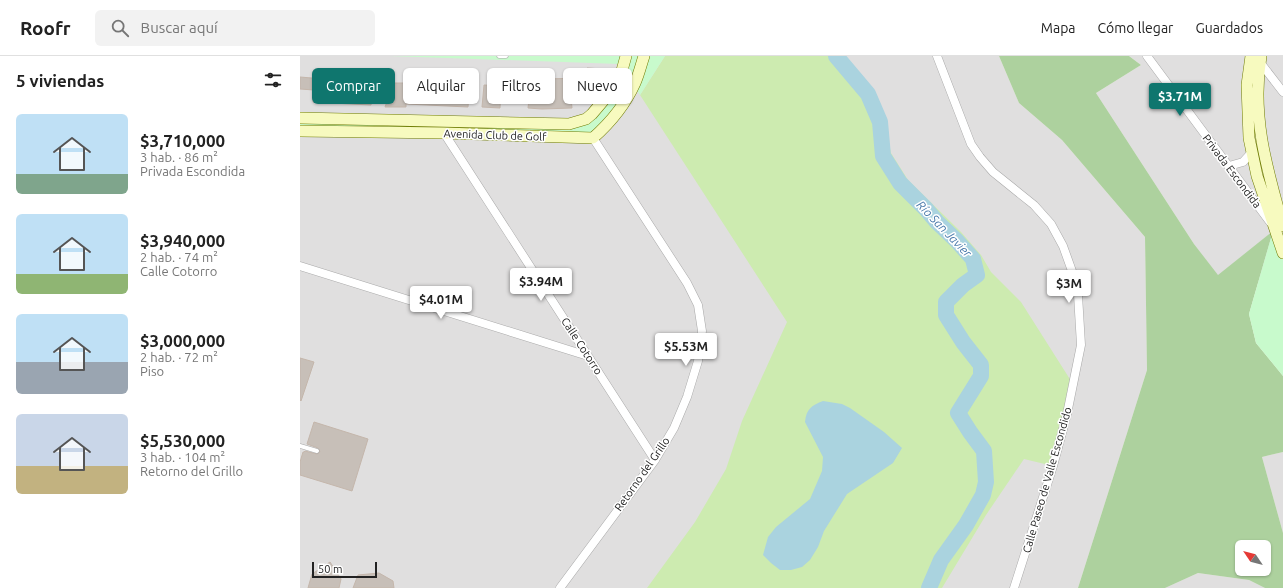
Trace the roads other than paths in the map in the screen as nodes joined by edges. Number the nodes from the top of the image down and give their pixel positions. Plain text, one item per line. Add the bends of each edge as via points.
1 (499, 56) edge
2 (506, 56) edge
3 (626, 56) edge
4 (644, 56) edge
5 (937, 56) edge
6 (1147, 56) edge
7 (1257, 58) edge
8 (1283, 92) edge
9 (592, 114) junction
10 (301, 118) edge
11 (578, 121) junction
12 (605, 126) junction
13 (301, 131) edge
14 (444, 133) junction
15 (588, 138) junction
16 (1252, 152) junction
17 (1229, 166) junction
18 (1279, 227) edge
19 (1283, 239) edge
20 (1283, 254) edge
21 (300, 266) edge
22 (588, 356) junction
23 (300, 446) edge
24 (317, 451) dead end
25 (655, 460) junction
26 (560, 588) edge
27 (1014, 588) edge

1 - 2 lane
3 - 9 street, Avenida Club de Golf via 614,88
4 - 12 street via 635,82 625,100
5 - 27 street, Calle Paseo de Valle Escondido via 971,144 993,172 1034,205 1051,224 1063,246 1078,295 1081,345 1067,414
6 - 17 street, Privada Escondida
7 - 8 street
7 - 16 street via 1248,85 1249,138
7 - 18 street via 1261,140
9 - 11 street, Avenida Club de Golf
9 - 12 street
10 - 11 street, Avenida Club de Golf via 568,124
10 - 13 street
11 - 15 street
12 - 15 street
13 - 14 street, Avenida Club de Golf
14 - 15 street, Avenida Club de Golf
14 - 22 street, Calle Cotorro
15 - 25 street, Retorno del Grillo via 687,283 698,305 702,331 698,361 674,428
16 - 17 street via 1243,162
16 - 18 street via 1257,176
17 - 18 street, Privada Escondida
18 - 19 street, Privada Escondida
18 - 20 street
21 - 22 street
22 - 25 street, Calle Cotorro
23 - 24 lane
25 - 26 street, Retorno del Grillo

